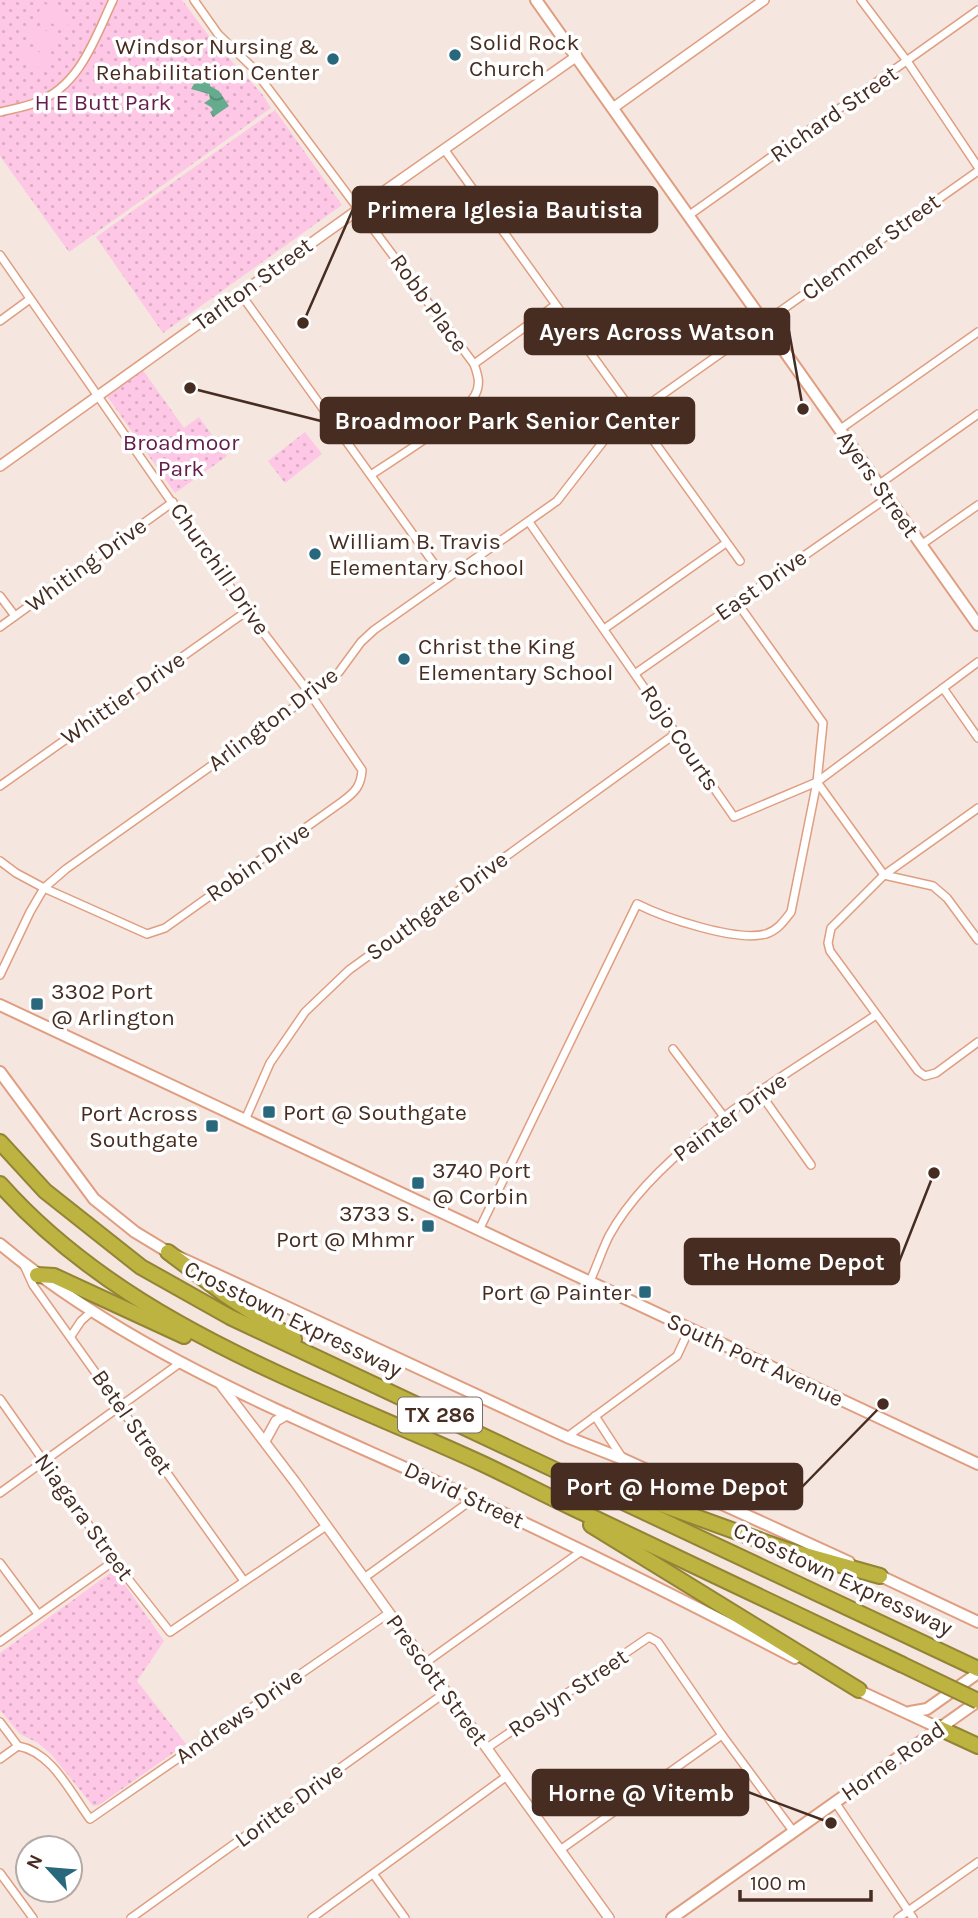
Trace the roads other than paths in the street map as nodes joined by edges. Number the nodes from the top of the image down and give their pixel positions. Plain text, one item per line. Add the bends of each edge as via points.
1 (113, 0) edge
2 (194, 0) edge
3 (536, 0) edge
4 (764, 0) edge
5 (861, 0) edge
6 (978, 10) edge
7 (577, 56) junction
8 (907, 61) junction
9 (613, 108) junction
10 (0, 112) edge
11 (444, 149) junction
12 (978, 169) edge
13 (359, 209) junction
14 (688, 216) junction
15 (0, 255) edge
16 (240, 293) junction
17 (30, 299) junction
18 (554, 306) junction
19 (0, 321) edge
20 (764, 324) junction
21 (978, 332) edge
22 (474, 364) junction
23 (97, 396) junction
24 (635, 414) junction
25 (978, 414) edge
26 (839, 430) junction
27 (0, 466) edge
28 (371, 475) junction
29 (878, 485) junction
30 (887, 498) junction
31 (173, 502) junction
32 (978, 505) edge
33 (529, 522) junction
34 (726, 543) junction
35 (921, 545) junction
36 (740, 561) dead end
37 (445, 579) junction
38 (0, 596) edge
39 (736, 601) junction
40 (247, 611) junction
41 (15, 616) junction
42 (978, 625) edge
43 (0, 627) edge
44 (604, 629) junction
45 (978, 662) edge
46 (636, 674) junction
47 (943, 688) junction
48 (311, 695) junction
49 (675, 734) junction
50 (978, 738) edge
51 (361, 781) joint
52 (817, 782) junction
53 (0, 786) edge
54 (978, 808) edge
55 (0, 861) edge
56 (884, 875) junction
57 (44, 888) junction
58 (978, 940) edge
59 (0, 975) edge
60 (1, 1007) edge
61 (876, 1015) junction
62 (978, 1042) edge
63 (673, 1049) dead end
64 (0, 1072) edge
65 (760, 1093) junction
66 (725, 1118) junction
67 (245, 1120) junction
68 (0, 1142) edge
69 (811, 1164) dead end
70 (0, 1184) edge
71 (479, 1230) junction
72 (0, 1244) edge
73 (168, 1252) junction
74 (22, 1263) junction
75 (37, 1275) junction
76 (590, 1281) junction
77 (91, 1312) junction
78 (689, 1330) junction
79 (71, 1336) junction
80 (180, 1363) junction
81 (262, 1367) junction
82 (337, 1367) junction
83 (220, 1384) junction
84 (0, 1399) edge
85 (120, 1406) junction
86 (288, 1414) junction
87 (595, 1416) junction
88 (567, 1437) junction
89 (265, 1441) junction
90 (526, 1455) junction
91 (623, 1459) junction
92 (44, 1461) junction
93 (978, 1464) edge
94 (530, 1488) junction
95 (0, 1493) edge
96 (474, 1499) junction
97 (326, 1526) junction
98 (583, 1550) junction
99 (114, 1561) junction
100 (0, 1563) edge
101 (880, 1576) junction
102 (364, 1578) junction
103 (244, 1581) junction
104 (389, 1613) junction
105 (38, 1614) junction
106 (978, 1622) edge
107 (0, 1642) edge
108 (425, 1663) junction
109 (978, 1671) edge
110 (859, 1690) junction
111 (446, 1692) junction
112 (978, 1701) edge
113 (907, 1713) junction
114 (0, 1722) edge
115 (939, 1728) junction
116 (722, 1735) junction
117 (18, 1746) junction
118 (978, 1746) edge
119 (487, 1748) junction
120 (0, 1759) edge
121 (507, 1776) junction
122 (835, 1802) junction
123 (793, 1831) junction
124 (560, 1850) junction
125 (978, 1862) edge
126 (0, 1873) edge
127 (374, 1875) junction
128 (910, 1915) edge
129 (33, 1918) edge
130 (131, 1918) edge
131 (312, 1918) edge
132 (405, 1918) edge
133 (609, 1918) edge
134 (671, 1918) edge
135 (898, 1918) edge

1 - 10 street via 76,74 59,91
2 - 13 street, Robb Place via 218,34 258,75
3 - 7 main road, Ayers Street
4 - 9 street
5 - 8 street
6 - 8 street, Richard Street
7 - 9 main road, Ayers Street
7 - 11 street, Tarlton Street
8 - 12 street
8 - 14 street, Richard Street
9 - 14 main road, Ayers Street
11 - 13 street, Tarlton Street
11 - 18 street
12 - 20 street, Clemmer Street
13 - 16 street, Tarlton Street
13 - 22 street, Robb Place
14 - 20 main road, Ayers Street
15 - 17 street, Churchill Drive
16 - 23 street, Tarlton Street
16 - 28 street
17 - 19 street
17 - 23 street, Churchill Drive
18 - 22 street
18 - 24 street
20 - 24 street, Arlington Drive
20 - 26 main road, Ayers Street
21 - 26 street
22 - 28 street via 479,381 462,411
23 - 27 street, Tarlton Street
23 - 31 street, Churchill Drive
24 - 33 street, Arlington Drive via 609,434 556,501
24 - 34 street
25 - 29 street
26 - 29 main road, Ayers Street
28 - 37 street
29 - 30 main road, Ayers Street
30 - 35 main road, Ayers Street
30 - 39 street, East Drive
31 - 40 street, Churchill Drive
31 - 41 street, Whiting Drive
32 - 35 street
33 - 37 street, Arlington Drive
33 - 44 street, Rojo Courts
34 - 36 street
34 - 44 street
35 - 42 main road, Ayers Street
37 - 48 street, Arlington Drive via 374,630 339,672
38 - 41 street
39 - 46 street, East Drive
39 - 52 street via 823,723
40 - 48 street, Churchill Drive
40 - 53 street, Whittier Drive
41 - 43 street, Whiting Drive
44 - 46 street, Rojo Courts
45 - 47 street
46 - 49 street, Rojo Courts
47 - 50 street
47 - 52 street
48 - 51 street, Churchill Drive via 353,753 362,770
48 - 57 street, Arlington Drive
49 - 52 street, Rojo Courts via 734,817
49 - 67 street, Southgate Drive via 349,970 305,1012 270,1063
51 - 57 street, Robin Drive via 356,792 165,928 147,934
52 - 56 street
52 - 71 street via 791,912 782,925 749,936 688,923 637,904
54 - 56 street
55 - 57 street
56 - 58 street via 933,886
56 - 61 street via 831,928 828,943
57 - 59 street, Arlington Drive
60 - 67 main road, South Port Avenue
61 - 62 street via 925,1076
61 - 65 street, Painter Drive
63 - 66 street
64 - 73 main road, Crosstown Expressway via 94,1199
65 - 66 street, Painter Drive
65 - 69 street
66 - 76 street, Painter Drive via 675,1155 651,1181 609,1236
67 - 71 main road, South Port Avenue
68 - 82 highway, Crosstown Expressway / TX 286 via 45,1191 141,1267 230,1317
70 - 81 highway, TX 286 via 63,1246 118,1286
71 - 76 main road, South Port Avenue
72 - 74 main road, David Street
73 - 82 highway
73 - 88 main road, Crosstown Expressway
74 - 75 main road, David Street
74 - 79 street, Betel Street
75 - 77 main road, David Street
75 - 81 highway via 54,1276
76 - 78 main road, South Port Avenue
77 - 79 street
77 - 80 main road, David Street
78 - 87 street via 677,1356
78 - 93 main road, South Port Avenue
79 - 85 street, Betel Street
80 - 83 main road, David Street
80 - 85 street
81 - 94 highway, TX 286
82 - 90 highway, Crosstown Expressway / TX 286
83 - 86 main road, David Street
83 - 89 street, Prescott Street
84 - 92 street, Niagara Street
85 - 92 street
85 - 103 street, Betel Street
86 - 89 street via 276,1421
86 - 96 main road, David Street
87 - 88 street
87 - 91 street
88 - 91 main road, Crosstown Expressway
89 - 97 street, Prescott Street
90 - 101 highway via 786,1550
90 - 109 highway, Crosstown Expressway / TX 286
91 - 101 main road, Crosstown Expressway
92 - 95 street
92 - 99 street, Niagara Street
94 - 110 highway
94 - 112 highway, TX 286, bridge
96 - 98 main road, David Street
96 - 102 street
97 - 102 street, Prescott Street
97 - 103 street
98 - 108 street
98 - 110 main road, David Street
99 - 103 street, Niagara Street via 170,1632
99 - 105 street
100 - 105 street
101 - 106 main road, Crosstown Expressway
102 - 104 street, Prescott Street
104 - 108 street, Prescott Street
104 - 117 street, Andrews Drive via 90,1819 46,1759
105 - 107 street
108 - 111 street, Prescott Street
109 - 113 main road via 927,1709
110 - 113 main road, David Street
111 - 119 street, Prescott Street
111 - 130 street, Loritte Drive
112 - 115 main road, Horne Road
113 - 115 main road, David Street
114 - 117 street
115 - 118 highway
115 - 122 main road, Horne Road
116 - 119 street, Roslyn Street via 658,1642 649,1637
116 - 123 street
116 - 124 street
117 - 120 street
119 - 121 street, Prescott Street
121 - 124 street, Prescott Street
121 - 127 street
122 - 123 main road, Horne Road
122 - 128 street
123 - 134 main road, Horne Road
124 - 133 street, Prescott Street
125 - 128 street
126 - 129 street
127 - 131 street
127 - 132 street
128 - 135 street

